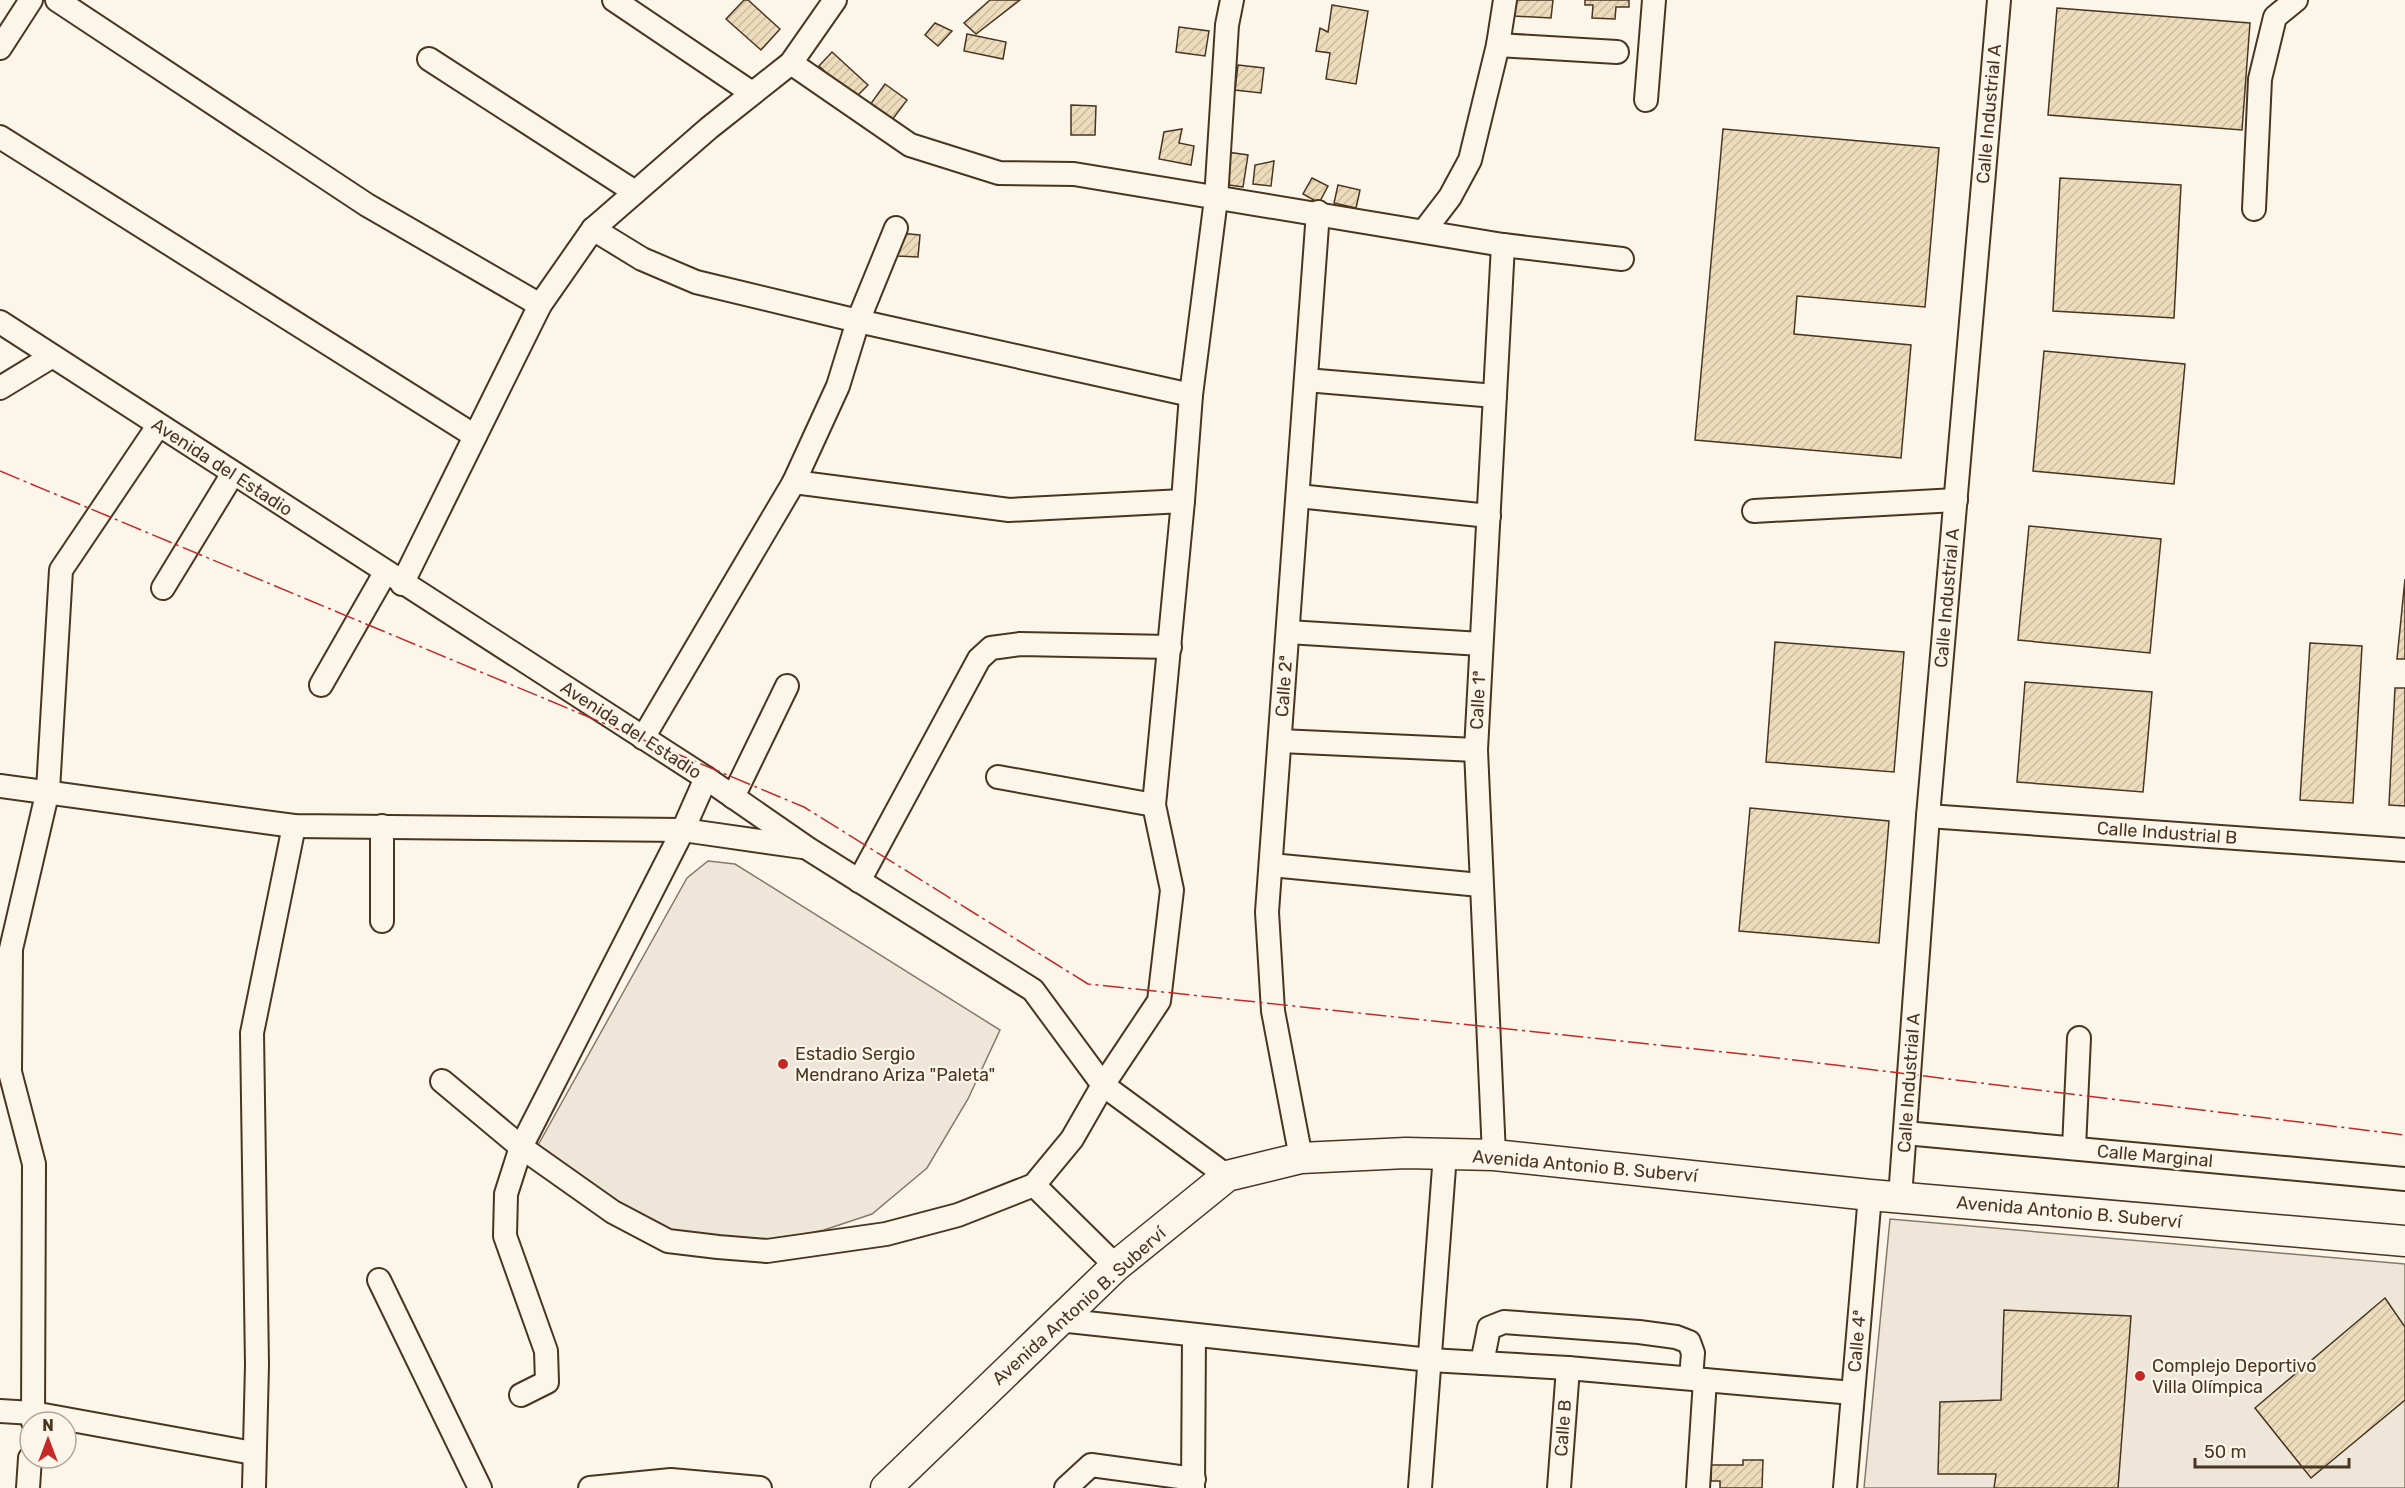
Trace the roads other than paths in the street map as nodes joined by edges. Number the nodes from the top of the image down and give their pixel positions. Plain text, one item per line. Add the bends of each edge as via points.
1 (32, 0) edge
2 (57, 0) edge
3 (614, 0) edge
4 (835, 0) edge
5 (1232, 0) edge
6 (1505, 0) edge
7 (1654, 0) edge
8 (1999, 0) edge
9 (2296, 0) edge
10 (1498, 45) junction
11 (0, 48) edge
12 (1617, 52) dead end
13 (429, 59) dead end
14 (791, 63) junction
15 (752, 93) junction
16 (1646, 100) dead end
17 (0, 137) edge
18 (635, 192) junction
19 (1216, 199) junction
20 (2254, 209) dead end
21 (1318, 212) junction
22 (896, 228) dead end
23 (593, 229) junction
24 (1424, 231) junction
25 (1503, 245) junction
26 (1622, 259) dead end
27 (540, 304) junction
28 (858, 321) junction
29 (0, 322) edge
30 (51, 357) junction
31 (1306, 381) junction
32 (0, 388) edge
33 (1191, 395) junction
34 (1495, 396) junction
35 (158, 426) junction
36 (475, 436) junction
37 (232, 475) junction
38 (794, 482) junction
39 (1298, 496) junction
40 (1956, 500) junction
41 (1183, 501) junction
42 (1754, 511) dead end
43 (1489, 516) junction
44 (394, 579) junction
45 (163, 588) dead end
46 (1288, 632) junction
47 (1482, 644) junction
48 (1170, 647) junction
49 (321, 685) dead end
50 (787, 686) dead end
51 (643, 738) junction
52 (1280, 741) junction
53 (1476, 750) junction
54 (998, 777) dead end
55 (706, 778) junction
56 (0, 786) edge
57 (48, 790) junction
58 (733, 797) junction
59 (1154, 805) junction
60 (1928, 816) junction
61 (294, 826) junction
62 (382, 826) junction
63 (683, 830) junction
64 (807, 848) junction
65 (2405, 850) edge
66 (1271, 865) junction
67 (859, 881) junction
68 (1480, 885) junction
69 (382, 921) dead end
70 (2079, 1038) dead end
71 (5, 1072) edge
72 (442, 1081) dead end
73 (1103, 1085) junction
74 (1905, 1133) junction
75 (521, 1147) junction
76 (2073, 1148) junction
77 (1444, 1154) junction
78 (1494, 1155) junction
79 (1301, 1158) junction
80 (1227, 1176) junction
81 (2405, 1179) edge
82 (1034, 1185) junction
83 (1870, 1195) junction
84 (1900, 1197) junction
85 (2405, 1241) edge
86 (1116, 1266) junction
87 (378, 1280) dead end
88 (1059, 1320) junction
89 (1194, 1335) junction
90 (1430, 1360) junction
91 (1482, 1363) junction
92 (1568, 1368) junction
93 (1698, 1379) junction
94 (1853, 1393) junction
95 (521, 1395) dead end
96 (33, 1410) edge
97 (0, 1411) edge
98 (18, 1414) edge
99 (78, 1424) edge
100 (253, 1453) junction
101 (29, 1470) edge
102 (1193, 1483) edge
103 (28, 1488) edge
104 (254, 1488) edge
105 (480, 1488) edge
106 (590, 1488) edge
107 (760, 1488) edge
108 (886, 1488) edge
109 (1066, 1488) edge
110 (1420, 1488) edge
111 (1559, 1488) edge
112 (1698, 1488) edge
113 (1845, 1488) edge

1 - 11 street
2 - 27 street via 367,205
3 - 15 street
4 - 14 street
5 - 19 street
6 - 10 street
7 - 16 street
8 - 40 street, Calle Industrial A
9 - 20 street via 2275,17 2259,79
10 - 12 street
10 - 24 street via 1470,160 1450,197
13 - 18 street
14 - 15 street
14 - 19 street via 910,146 999,173 1074,174
15 - 18 street
17 - 36 street
18 - 23 street
19 - 21 street
19 - 33 street
21 - 24 street
21 - 31 street, Calle 2ª
22 - 28 street
23 - 27 street
23 - 28 street via 642,259 696,282
24 - 25 street
25 - 26 street
25 - 34 street, Calle 1ª
27 - 36 street
28 - 33 street
28 - 38 street via 838,386
29 - 30 street, Avenida del Estadio
30 - 32 street
30 - 35 street, Avenida del Estadio
31 - 34 street
31 - 39 street, Calle 2ª
33 - 41 street
34 - 43 street, Calle 1ª
35 - 37 street, Avenida del Estadio
35 - 57 street via 61,570
36 - 44 street
37 - 44 street, Avenida del Estadio
37 - 45 street
38 - 41 street via 1010,510
38 - 51 street
39 - 43 street
39 - 46 street, Calle 2ª
40 - 42 street
40 - 60 street, Calle Industrial A
41 - 48 street
43 - 47 street, Calle 1ª
44 - 49 street
44 - 51 street, Avenida del Estadio
46 - 47 street
46 - 52 street, Calle 2ª
47 - 53 street, Calle 1ª
48 - 59 street
48 - 67 street via 1020,644 992,648 979,659
50 - 58 street
51 - 55 street, Avenida del Estadio
52 - 53 street
52 - 66 street, Calle 2ª
53 - 68 street, Calle 1ª
54 - 59 street
55 - 58 street, Avenida del Estadio
55 - 63 street
56 - 57 street
57 - 61 street
57 - 71 street via 11,949
58 - 64 street, Avenida del Estadio
59 - 73 street via 1172,890 1159,1001
60 - 65 street, Calle Industrial B
60 - 74 street, Calle Industrial A
61 - 62 street
61 - 100 street via 252,1033 257,1365
62 - 63 street
62 - 69 street
63 - 64 street
63 - 75 street
64 - 67 street, Avenida del Estadio
66 - 68 street
66 - 79 street, Calle 2ª via 1267,912 1273,1011
67 - 73 street, Avenida del Estadio via 1033,990
68 - 78 street, Calle 1ª
70 - 76 street
71 - 96 street via 34,1164
72 - 75 street
73 - 80 street, Avenida del Estadio
73 - 82 street via 1072,1138
74 - 76 street, Calle Marginal
74 - 84 street, Calle Industrial A
75 - 82 street via 613,1212 668,1241 767,1251 886,1234 958,1215
75 - 95 street via 506,1194 505,1236 546,1351 547,1382
76 - 81 street, Calle Marginal
77 - 78 main road, Avenida Antonio B. Suberví
77 - 79 main road, Avenida Antonio B. Suberví
77 - 90 street
78 - 83 main road, Avenida Antonio B. Suberví
79 - 80 main road, Avenida Antonio B. Suberví
80 - 86 main road, Avenida Antonio B. Suberví
82 - 86 street
83 - 84 main road, Avenida Antonio B. Suberví
83 - 94 street, Calle 4ª
84 - 85 main road, Avenida Antonio B. Suberví
86 - 88 main road, Avenida Antonio B. Suberví
87 - 105 street
88 - 89 street
88 - 108 main road, Avenida Antonio B. Suberví
89 - 90 street
89 - 102 street
90 - 91 street
90 - 110 street
91 - 92 street
91 - 93 street via 1489,1328 1504,1322 1676,1337 1689,1342
92 - 93 street
92 - 111 street, Calle B
93 - 94 street
93 - 112 street
94 - 113 street, Calle 4ª
97 - 98 street
99 - 100 street
100 - 104 street
101 - 103 street
102 - 109 street via 1092,1465
106 - 107 street via 671,1480

